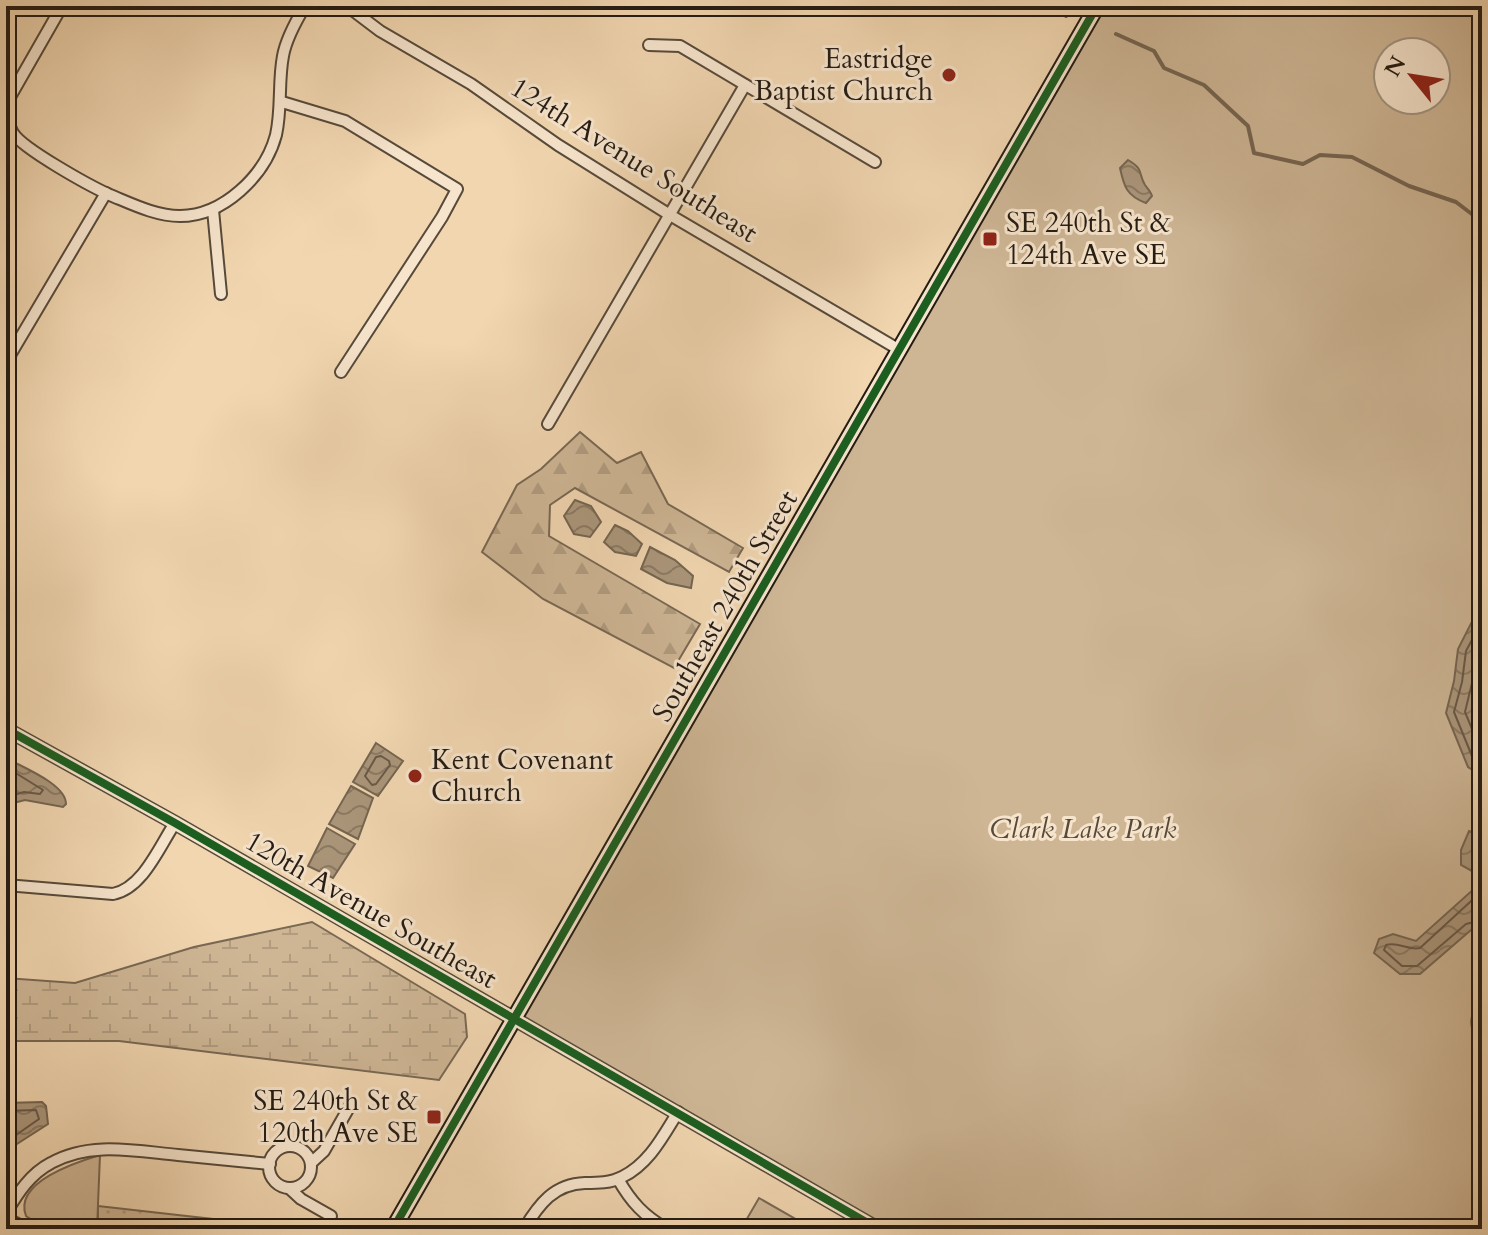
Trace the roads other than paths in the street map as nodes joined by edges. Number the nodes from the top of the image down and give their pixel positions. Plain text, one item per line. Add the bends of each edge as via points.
1 (62, 6) edge
2 (305, 6) edge
3 (347, 6) edge
4 (1097, 6) edge
5 (649, 45) dead end
6 (745, 85) junction
7 (282, 102) junction
8 (6, 115) edge
9 (875, 162) dead end
10 (106, 193) junction
11 (213, 210) junction
12 (670, 215) junction
13 (221, 294) dead end
14 (898, 349) junction
15 (6, 362) edge
16 (341, 372) dead end
17 (548, 424) dead end
18 (6, 729) edge
19 (175, 823) junction
20 (6, 885) edge
21 (514, 1018) junction
22 (351, 1104) dead end
23 (678, 1112) junction
24 (311, 1163) junction
25 (270, 1164) junction
26 (618, 1179) junction
27 (289, 1188) junction
28 (6, 1215) edge
29 (331, 1216) dead end
30 (27, 1229) edge
31 (393, 1229) edge
32 (524, 1229) edge
33 (667, 1229) edge
34 (878, 1229) edge

1 - 8 street via 10,97
2 - 7 street via 283,57
3 - 12 street, 124th Avenue Southeast
4 - 14 main road, Southeast 240th Street
5 - 6 street via 680,46
6 - 9 street
6 - 12 street
7 - 11 street via 265,162 246,185
7 - 16 street via 345,121 457,189
8 - 10 street via 24,144
10 - 11 street via 180,216
10 - 15 street
11 - 13 street
12 - 14 street, 124th Avenue Southeast
12 - 17 street
14 - 21 main road, Southeast 240th Street
18 - 19 street, 120th Avenue Southeast
19 - 20 street via 123,892
19 - 21 street, 120th Avenue Southeast
21 - 23 street, 120th Avenue Southeast
21 - 31 main road, Southeast 240th Street
22 - 24 street via 324,1151
23 - 26 street via 654,1150
23 - 34 street, 120th Avenue Southeast
24 - 25 street via 299,1148 286,1146 275,1152
24 - 27 street via 306,1180
25 - 27 street via 277,1183
25 - 28 street via 112,1148 86,1151 42,1169 21,1189
26 - 32 street via 563,1186 538,1206
26 - 33 street via 635,1207
27 - 29 street
28 - 30 street

